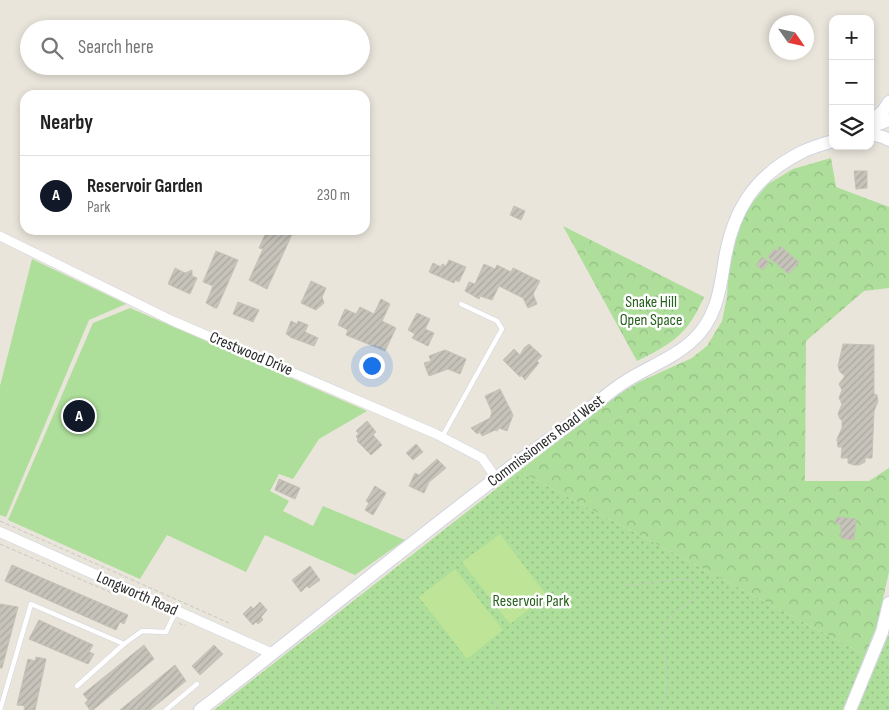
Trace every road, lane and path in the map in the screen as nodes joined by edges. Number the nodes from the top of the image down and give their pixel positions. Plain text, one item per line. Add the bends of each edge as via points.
1 (889, 102) edge
2 (874, 118) edge
3 (889, 120) edge
4 (874, 126) edge
5 (874, 135) edge
6 (889, 140) edge
7 (829, 142) edge
8 (0, 236) edge
9 (461, 304) dead end
10 (442, 438) junction
11 (496, 478) junction
12 (0, 520) edge
13 (0, 532) edge
14 (0, 544) edge
15 (625, 586) dead end
16 (114, 594) dead end
17 (889, 603) edge
18 (176, 611) junction
19 (229, 624) dead end
20 (124, 644) junction
21 (273, 654) junction
22 (197, 684) dead end
23 (77, 686) dead end
24 (487, 696) dead end
25 (0, 710) edge
26 (166, 710) edge
27 (200, 710) edge
28 (500, 710) edge
29 (508, 710) edge
30 (517, 710) edge
31 (660, 710) edge
32 (850, 710) edge

1 - 2 main road
3 - 4 main road
5 - 6 main road
7 - 11 main road, Commissioners Road West via 804,151 775,167 743,204 730,232 714,308 695,339 676,354 624,382
8 - 10 street, Crestwood Drive via 173,321
9 - 10 lane via 497,321 502,329
10 - 11 street, Crestwood Drive via 482,458
11 - 21 main road, Commissioners Road West
12 - 19 path
13 - 18 street, Longworth Road
14 - 16 path
15 - 31 path via 684,579 692,580 697,588 694,598 676,610 667,622 668,692
17 - 32 main road via 882,632
18 - 20 lane via 166,632 142,631
18 - 21 street, Longworth Road
20 - 23 lane
20 - 25 lane via 31,604
21 - 27 main road, Commissioners Road West
22 - 26 lane
24 - 28 path
29 - 30 path

